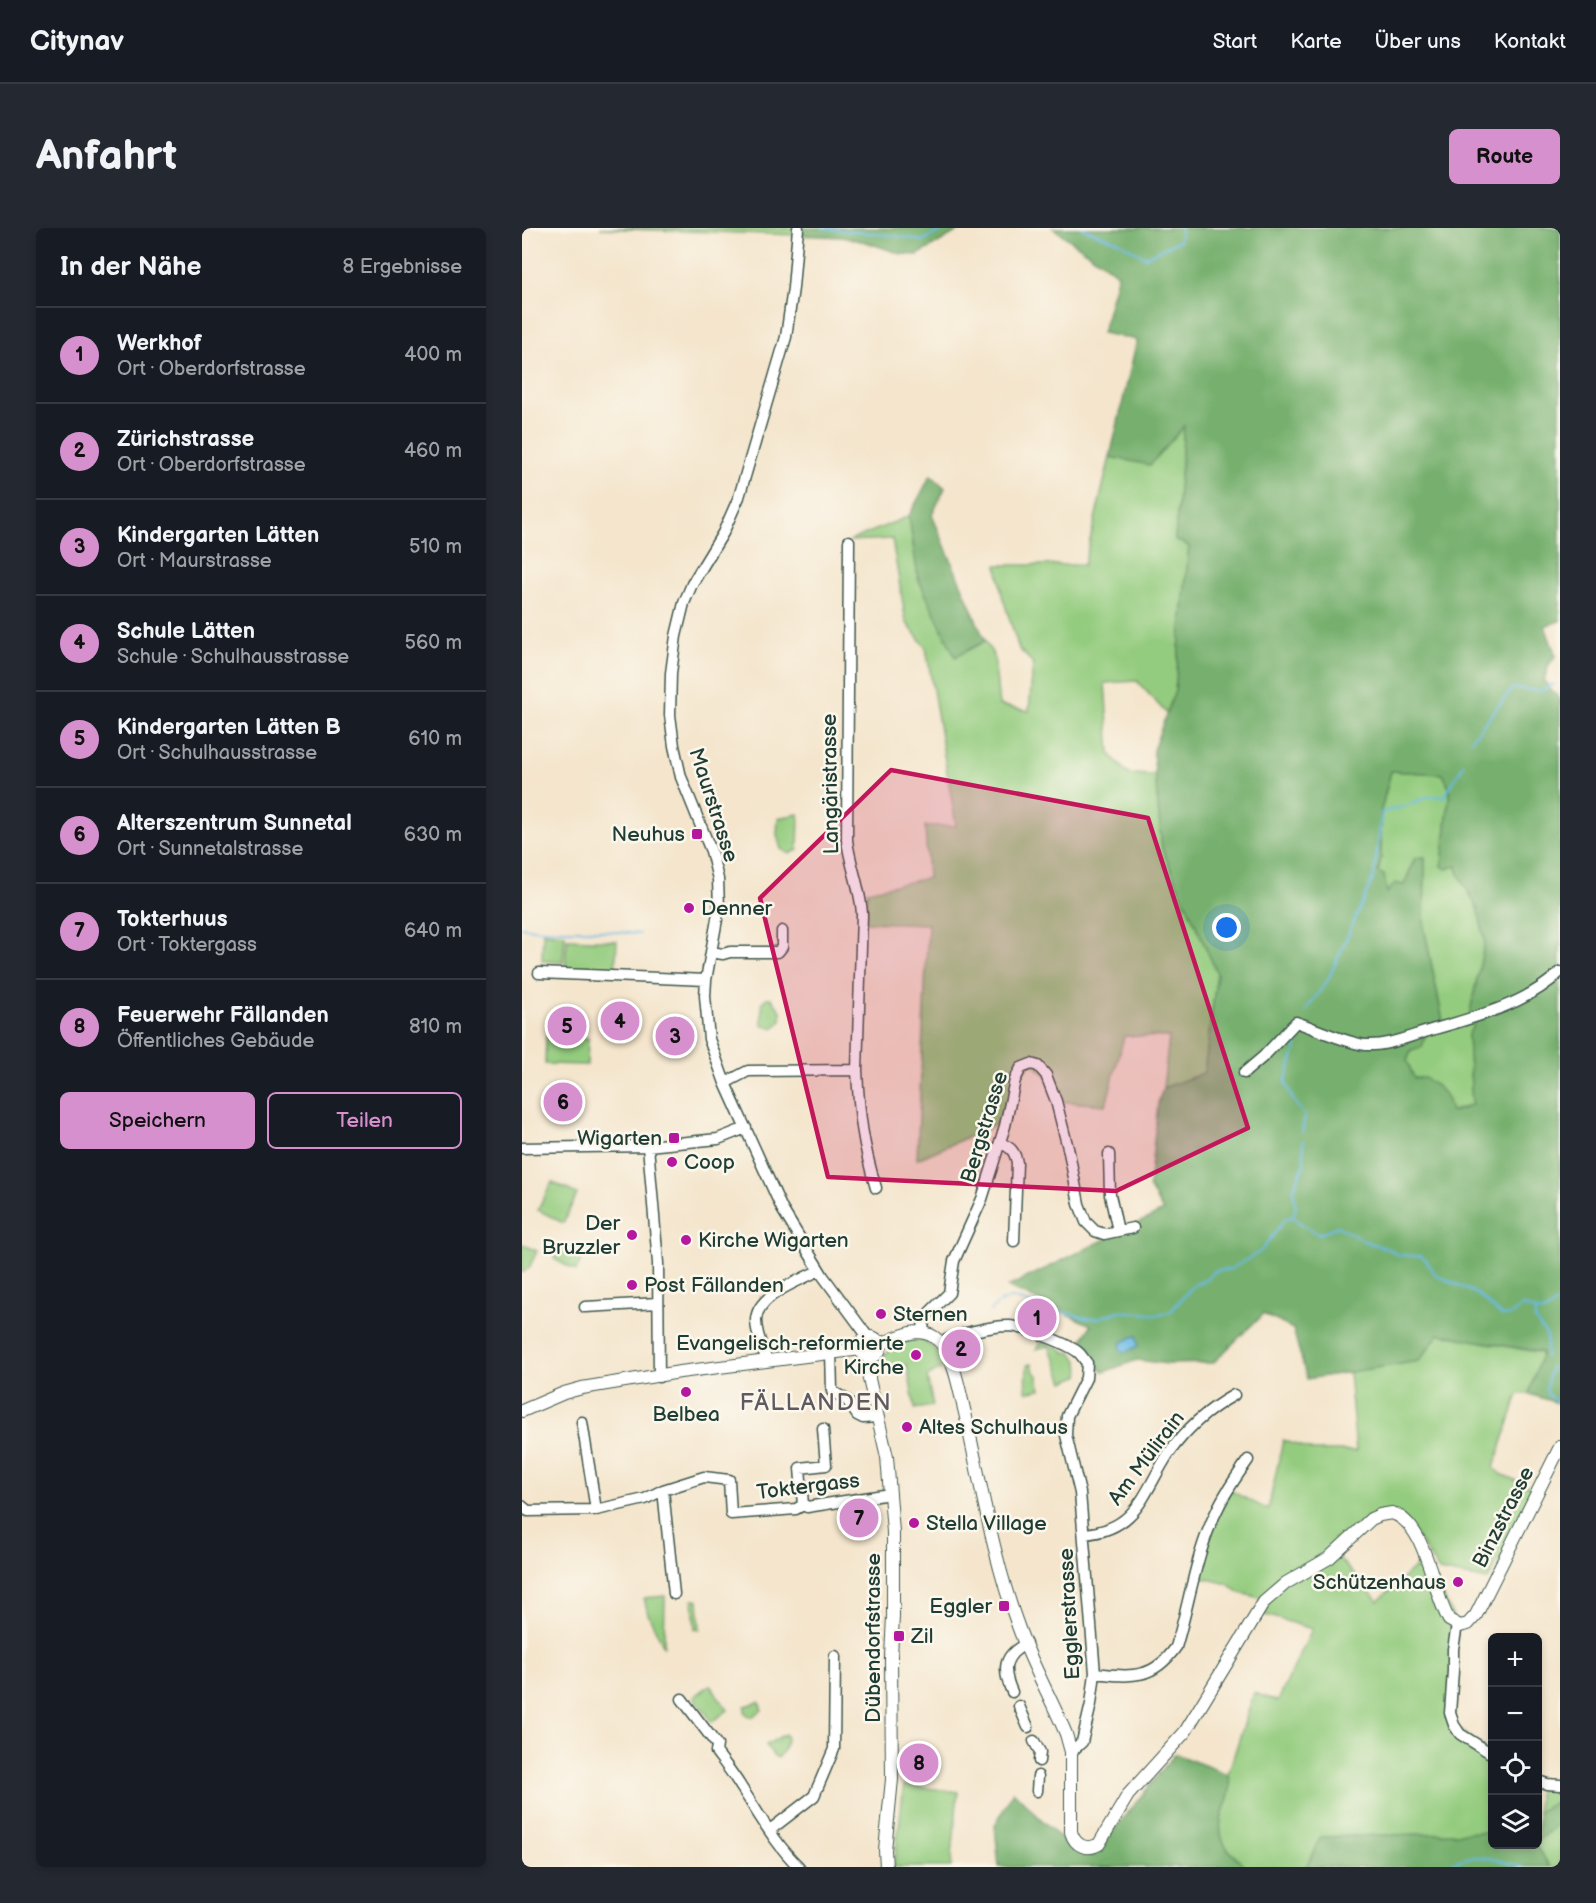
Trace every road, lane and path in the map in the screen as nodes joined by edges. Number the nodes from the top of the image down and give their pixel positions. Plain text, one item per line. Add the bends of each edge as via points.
1 (798, 228) edge
2 (849, 541) dead end
3 (782, 931) dead end
4 (711, 952) junction
5 (1560, 972) edge
6 (539, 973) dead end
7 (706, 980) junction
8 (857, 1070) junction
9 (1244, 1073) dead end
10 (725, 1083) junction
11 (746, 1128) junction
12 (1000, 1143) junction
13 (648, 1146) junction
14 (522, 1148) edge
15 (1109, 1154) dead end
16 (876, 1188) dead end
17 (1132, 1228) dead end
18 (1118, 1231) junction
19 (1014, 1241) dead end
20 (819, 1270) junction
21 (658, 1303) junction
22 (585, 1307) dead end
23 (923, 1332) junction
24 (868, 1337) junction
25 (941, 1343) junction
26 (880, 1344) junction
27 (831, 1352) junction
28 (865, 1353) junction
29 (767, 1361) junction
30 (659, 1377) junction
31 (1234, 1395) dead end
32 (522, 1411) edge
33 (878, 1417) junction
34 (582, 1422) dead end
35 (823, 1429) dead end
36 (1560, 1447) edge
37 (1248, 1460) dead end
38 (663, 1490) junction
39 (890, 1494) junction
40 (803, 1505) junction
41 (522, 1506) edge
42 (596, 1510) junction
43 (1084, 1534) junction
44 (674, 1594) dead end
45 (1457, 1625) junction
46 (1026, 1644) junction
47 (835, 1656) dead end
48 (1095, 1674) junction
49 (1012, 1692) dead end
50 (682, 1699) dead end
51 (1018, 1706) dead end
52 (1028, 1727) dead end
53 (1034, 1741) dead end
54 (1071, 1752) junction
55 (1488, 1752) edge
56 (1039, 1761) dead end
57 (1038, 1776) dead end
58 (1542, 1782) edge
59 (1560, 1785) edge
60 (1037, 1791) dead end
61 (770, 1830) junction
62 (885, 1850) junction
63 (799, 1867) edge
64 (879, 1867) edge
65 (886, 1867) edge

1 - 4 street, Maurstrasse via 789,318 760,432 732,515 684,603 671,674 670,715 677,760 718,879 719,908
2 - 8 street, Langäristrasse via 848,840 862,915
3 - 4 street via 778,952
4 - 7 street, Maurstrasse
5 - 9 street via 1514,1002 1386,1044 1364,1045 1296,1022
6 - 7 street
7 - 10 street, Maurstrasse via 709,1040
8 - 10 street via 748,1071
8 - 16 street, Langäristrasse via 862,1135
10 - 11 street, Maurstrasse
11 - 13 street via 718,1139
11 - 20 street, Maurstrasse via 782,1209
12 - 18 street, Bergstrasse via 1017,1073 1026,1065 1038,1066 1056,1101 1086,1222 1104,1234
12 - 19 street via 1016,1155
12 - 23 street, Bergstrasse via 982,1198 954,1261 949,1293 924,1318
13 - 14 street
13 - 21 street
15 - 18 street via 1110,1195
17 - 18 street
20 - 24 street, Maurstrasse
20 - 29 street via 778,1291 760,1309 756,1321
21 - 22 street
21 - 30 street
23 - 25 main road
23 - 26 main road
24 - 26 main road via 876,1338
24 - 28 main road via 861,1343
25 - 43 street, Egglerstrasse via 1010,1326 1079,1353 1087,1363 1086,1378 1069,1409 1066,1425
25 - 46 main road via 955,1375 1005,1587
26 - 28 main road via 879,1352
27 - 28 main road
27 - 29 main road
27 - 33 street via 832,1391 847,1400 863,1418
28 - 33 main road, Dübendorfstrasse
29 - 30 main road
30 - 32 main road via 574,1390
31 - 43 street, Am Mülirain via 1211,1409 1184,1435 1133,1514 1115,1527
33 - 39 main road, Dübendorfstrasse
34 - 42 street
35 - 40 street via 826,1465 800,1468
36 - 45 main road, Binzstrasse via 1476,1615 1468,1624
37 - 48 street via 1216,1510 1176,1647 1153,1670 1136,1676
38 - 40 street, Toktergass via 704,1477 729,1480 731,1514 796,1509
38 - 42 street via 645,1499
38 - 44 street
39 - 40 street, Toktergass
39 - 62 main road, Dübendorfstrasse via 894,1585 892,1779
41 - 42 street via 528,1512
43 - 48 street, Egglerstrasse
45 - 54 main road via 1444,1610 1413,1531 1397,1515 1380,1515 1329,1558 1286,1583 1264,1602 1185,1732 1128,1795 1101,1841 1091,1847 1079,1845 1072,1836
45 - 55 street via 1450,1713 1460,1734
46 - 49 street via 1013,1651 1007,1662 1006,1679
46 - 54 main road
47 - 61 street via 834,1749 814,1796
48 - 54 street, Egglerstrasse via 1082,1742
50 - 61 street via 717,1745 716,1752
51 - 52 street
53 - 56 street via 1040,1752
57 - 60 street
58 - 59 street
61 - 63 street
62 - 64 main road, Dübendorfstrasse
62 - 65 main road, Dübendorfstrasse

